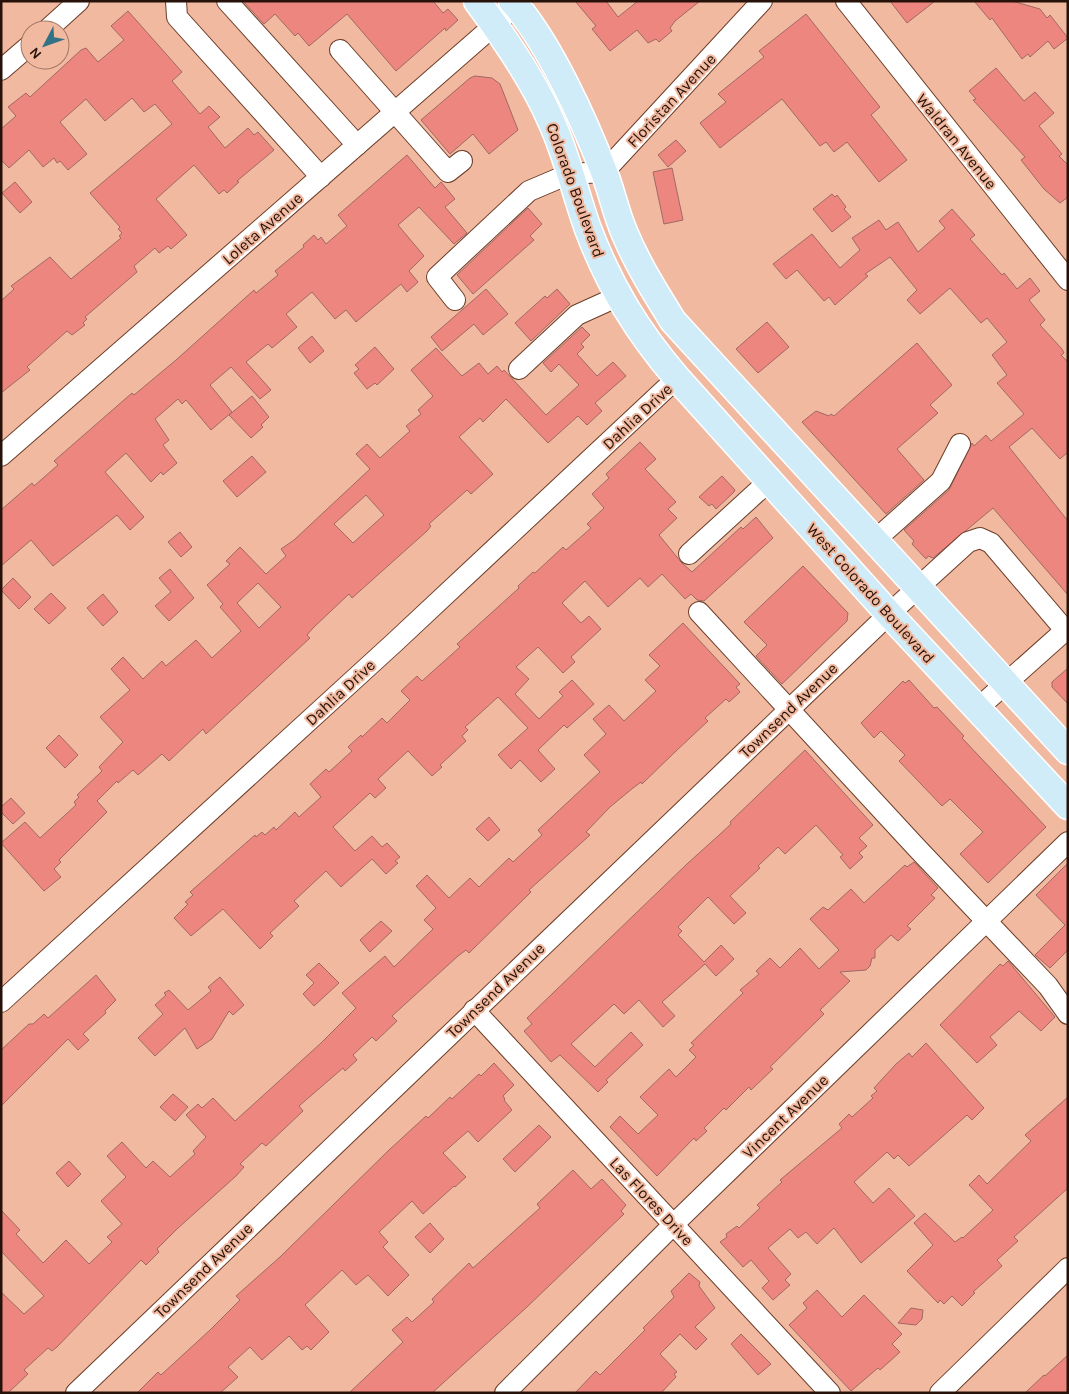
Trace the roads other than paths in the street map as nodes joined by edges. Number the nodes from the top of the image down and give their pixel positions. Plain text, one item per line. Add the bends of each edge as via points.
1 (80, 1) edge
2 (176, 1) edge
3 (227, 1) edge
4 (477, 1) edge
5 (762, 1) edge
6 (846, 1) edge
7 (517, 3) edge
8 (58, 20) edge
9 (495, 25) junction
10 (340, 50) dead end
11 (20, 54) edge
12 (1, 70) edge
13 (395, 112) junction
14 (357, 145) junction
15 (462, 161) dead end
16 (604, 172) junction
17 (570, 174) junction
18 (321, 177) junction
19 (1068, 280) edge
20 (619, 296) junction
21 (455, 300) dead end
22 (707, 355) junction
23 (519, 370) dead end
24 (677, 378) junction
25 (960, 444) dead end
26 (1, 456) edge
27 (769, 481) junction
28 (874, 541) junction
29 (689, 554) dead end
30 (916, 588) junction
31 (699, 612) dead end
32 (889, 614) junction
33 (1067, 629) edge
34 (1004, 683) junction
35 (789, 709) junction
36 (977, 709) junction
37 (1068, 751) edge
38 (1068, 806) edge
39 (1068, 842) edge
40 (986, 922) junction
41 (1, 1002) edge
42 (474, 1010) junction
43 (1068, 1014) edge
44 (674, 1224) junction
45 (1068, 1268) edge
46 (76, 1393) edge
47 (505, 1393) edge
48 (830, 1393) edge
49 (940, 1393) edge

1 - 8 street
2 - 18 street via 177,17
3 - 14 street
4 - 9 main road, Colorado Boulevard
5 - 16 street, Floristan Avenue
6 - 19 street, Waldran Avenue
7 - 9 street, Loleta Avenue
7 - 16 main road, Colorado Boulevard via 560,76
9 - 13 street, Loleta Avenue
9 - 17 main road, Colorado Boulevard via 551,120
10 - 13 street
11 - 12 street
13 - 14 street, Loleta Avenue
13 - 15 street via 448,172
14 - 18 street, Loleta Avenue
16 - 17 street
16 - 22 main road, Colorado Boulevard via 624,232 642,272 673,321
17 - 20 main road, Colorado Boulevard via 589,230
17 - 21 street via 529,191 437,277
18 - 26 street, Loleta Avenue
20 - 23 street via 577,315
20 - 24 main road, Colorado Boulevard via 645,340
22 - 24 main road
22 - 28 main road
24 - 27 main road, West Colorado Boulevard
24 - 41 street, Dahlia Drive via 395,642
25 - 28 street via 941,481
27 - 29 street
27 - 32 main road, West Colorado Boulevard
28 - 30 main road
30 - 32 street, Townsend Avenue
30 - 33 street, Townsend Avenue via 968,542 980,538 991,543
30 - 34 main road
31 - 35 street
32 - 35 street, Townsend Avenue
32 - 36 main road, West Colorado Boulevard
33 - 34 street
34 - 36 street
34 - 37 main road
35 - 40 street
35 - 42 street, Townsend Avenue
36 - 38 main road, West Colorado Boulevard
39 - 40 street, Vincent Avenue
40 - 43 street via 1048,986
40 - 44 street, Vincent Avenue
42 - 44 street, Las Flores Drive
42 - 46 street, Townsend Avenue
44 - 47 street, Vincent Avenue
44 - 48 street, Las Flores Drive
45 - 49 street

